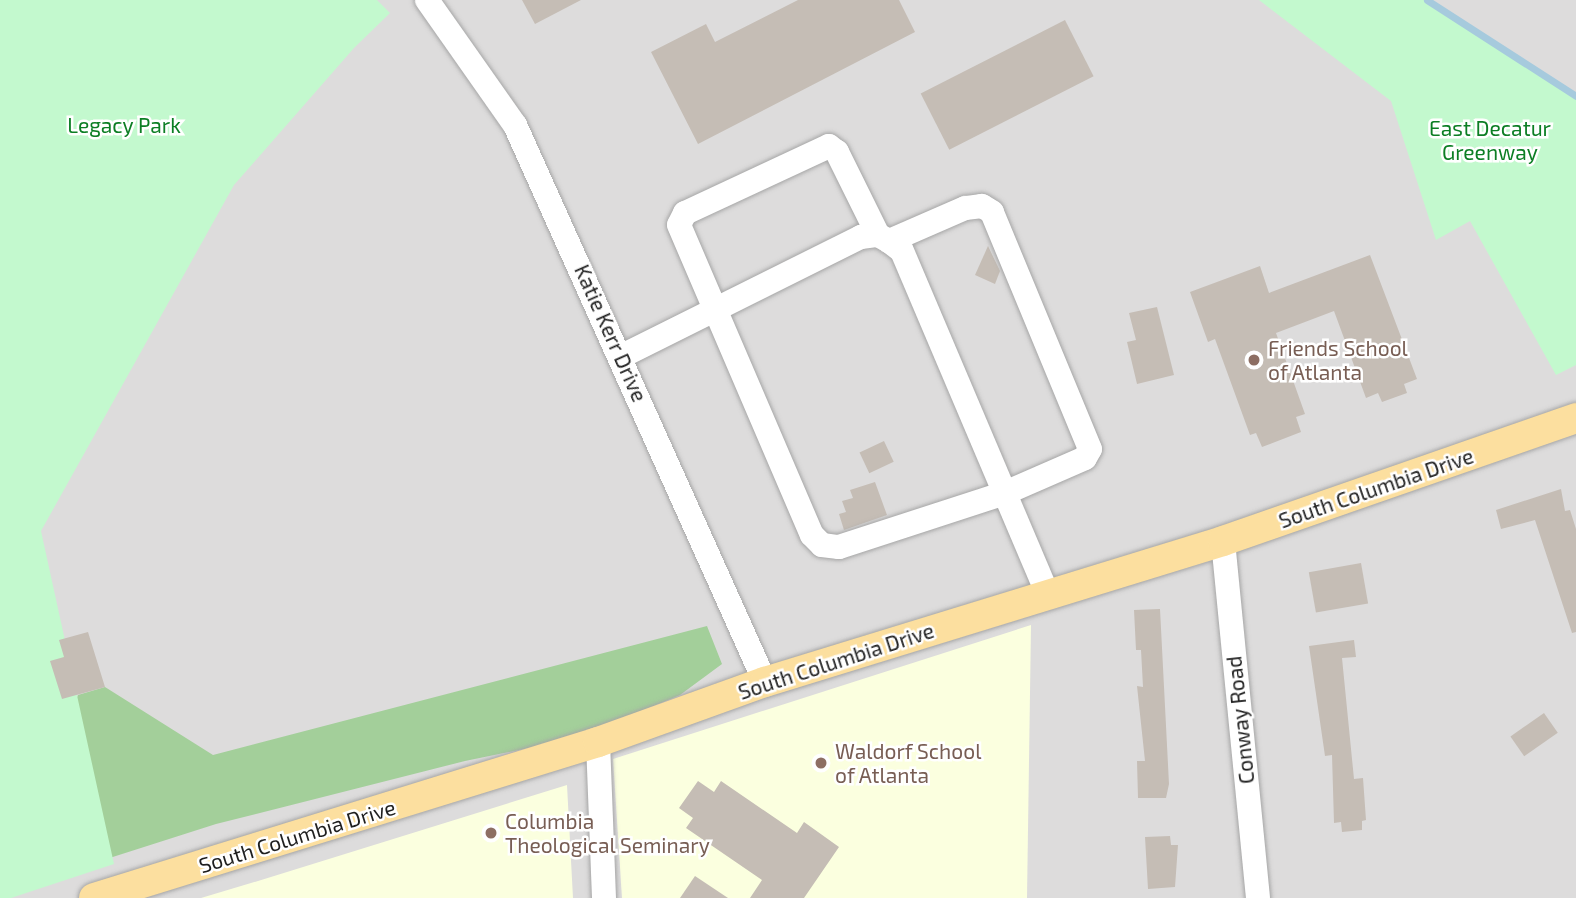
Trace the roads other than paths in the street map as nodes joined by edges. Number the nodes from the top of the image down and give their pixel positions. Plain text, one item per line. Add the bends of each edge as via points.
1 (428, 0) edge
2 (884, 238) junction
3 (715, 309) junction
4 (622, 356) junction
5 (1576, 418) edge
6 (1005, 493) junction
7 (1223, 541) junction
8 (1048, 595) junction
9 (765, 682) junction
10 (598, 743) junction
11 (94, 898) edge
12 (604, 898) edge
13 (1258, 898) edge

1 - 4 street, Katie Kerr Drive via 515,125
2 - 3 street via 861,237
2 - 3 street via 837,152 829,146 819,148 685,213 679,225
2 - 6 street via 902,251
2 - 6 street via 965,208 982,206 992,212 1090,449 1085,458
3 - 4 street
3 - 6 street via 812,535 822,545 839,547
4 - 9 street, Katie Kerr Drive
5 - 7 main road, South Columbia Drive
6 - 8 street
7 - 8 main road, South Columbia Drive
7 - 13 street, Conway Road
8 - 9 main road, South Columbia Drive
9 - 10 main road, South Columbia Drive
10 - 11 main road, South Columbia Drive
10 - 12 street

